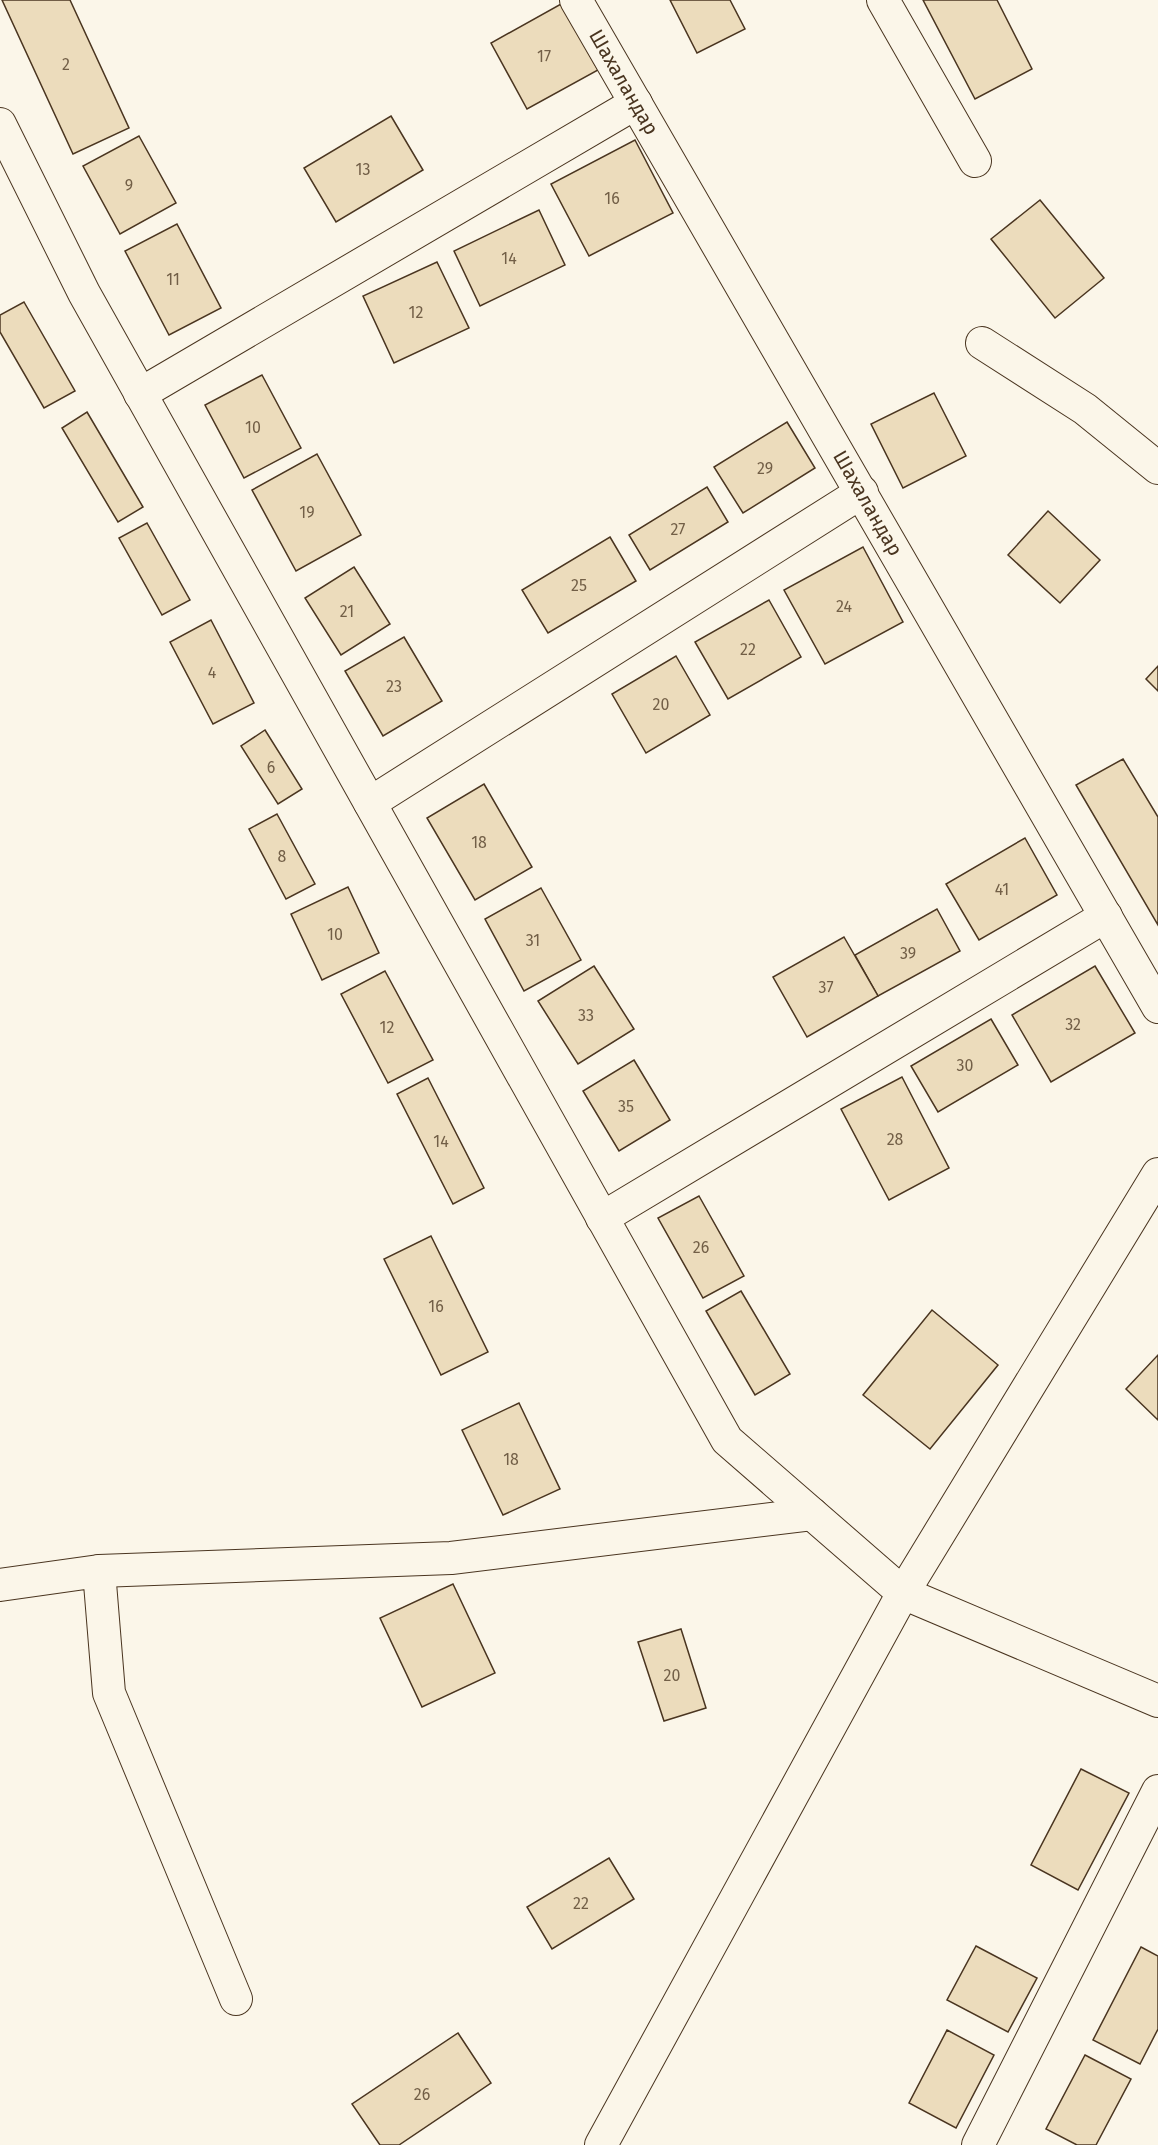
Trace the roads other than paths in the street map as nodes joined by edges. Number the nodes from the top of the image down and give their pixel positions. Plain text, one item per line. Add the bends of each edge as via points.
1 (576, 0) edge
2 (883, 0) edge
3 (636, 103) junction
4 (0, 124) edge
5 (975, 161) dead end
6 (982, 343) dead end
7 (140, 394) junction
8 (1158, 468) edge
9 (862, 492) junction
10 (370, 804) junction
11 (1106, 916) junction
12 (1158, 1007) edge
13 (1158, 1174) edge
14 (602, 1218) junction
15 (812, 1514) junction
16 (99, 1571) junction
17 (0, 1585) edge
18 (903, 1593) junction
19 (1158, 1701) edge
20 (1158, 1791) edge
21 (236, 1999) dead end
22 (600, 2145) edge
23 (978, 2145) edge

1 - 3 street, Шахаландар
2 - 5 street
3 - 7 street
3 - 9 street, Шахаландар
4 - 7 street via 84,293
6 - 8 street via 1085,409
7 - 10 street
9 - 10 street
9 - 11 street, Шахаландар
10 - 14 street
11 - 12 street, Шахаландар
11 - 14 street
13 - 18 street
14 - 15 street via 727,1440
15 - 16 street via 451,1558
15 - 18 street
16 - 17 street
16 - 21 street via 109,1694
18 - 19 street
18 - 22 street
20 - 23 street

